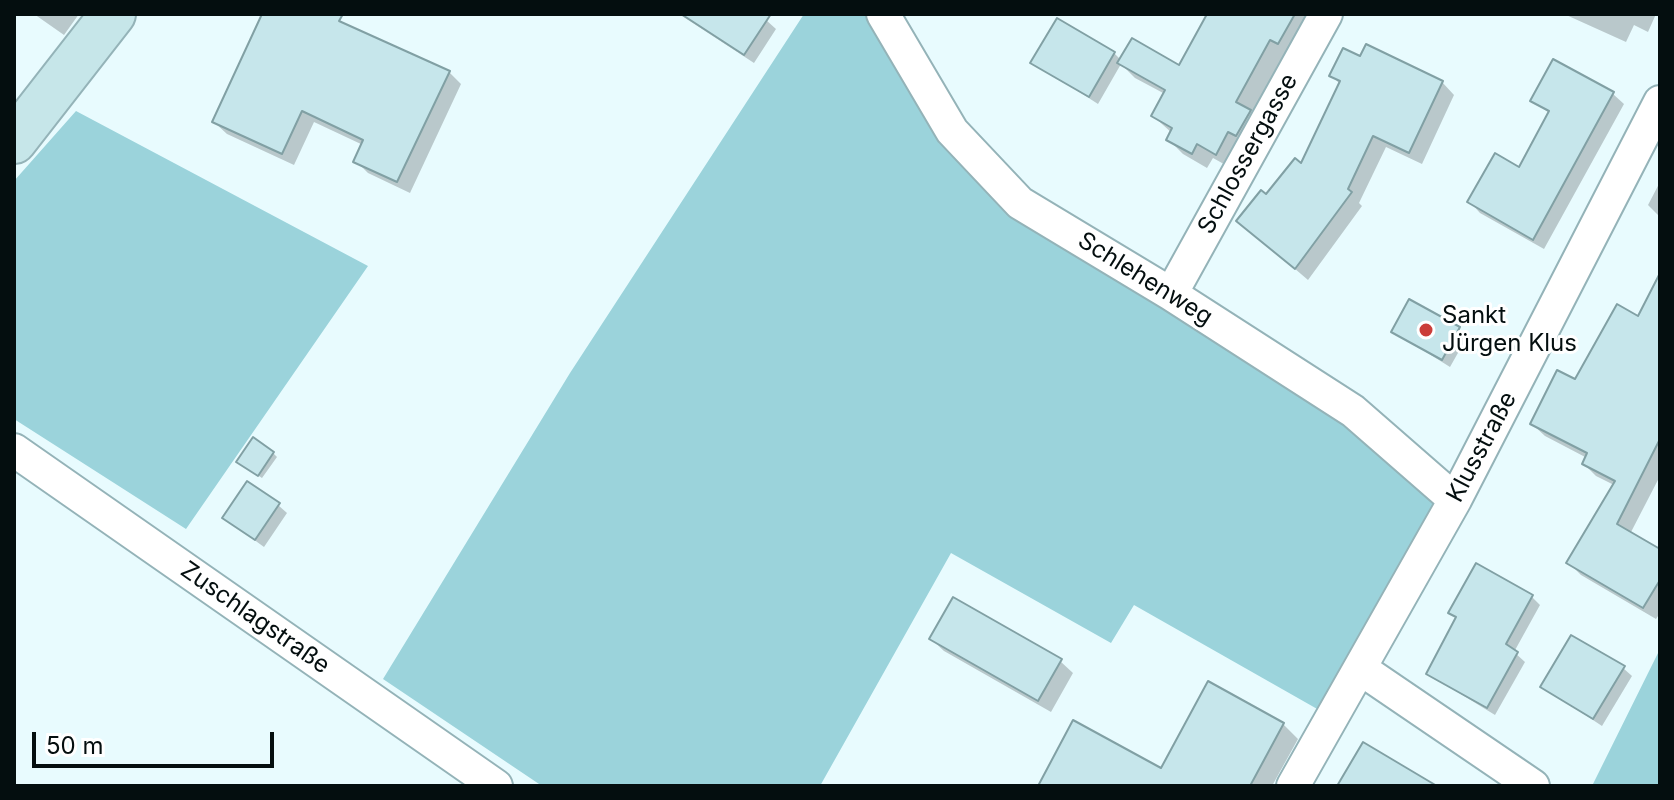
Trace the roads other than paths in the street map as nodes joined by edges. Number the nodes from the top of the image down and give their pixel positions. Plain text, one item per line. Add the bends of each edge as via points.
1 (113, 14) edge
2 (883, 14) edge
3 (1326, 14) edge
4 (1660, 102) edge
5 (14, 141) edge
6 (1171, 294) junction
7 (14, 450) edge
8 (1455, 500) junction
9 (1361, 669) junction
10 (496, 786) edge
11 (1293, 786) edge
12 (1533, 786) edge

1 - 5 street
2 - 6 street, Schlehenweg via 952,131 1020,203
3 - 6 street, Schlossergasse
4 - 8 street, Klusstraße
6 - 8 street, Schlehenweg via 1353,411
7 - 10 street, Zuschlagstraße
8 - 9 street, Klusstraße
9 - 11 street, Klusstraße
9 - 12 street

